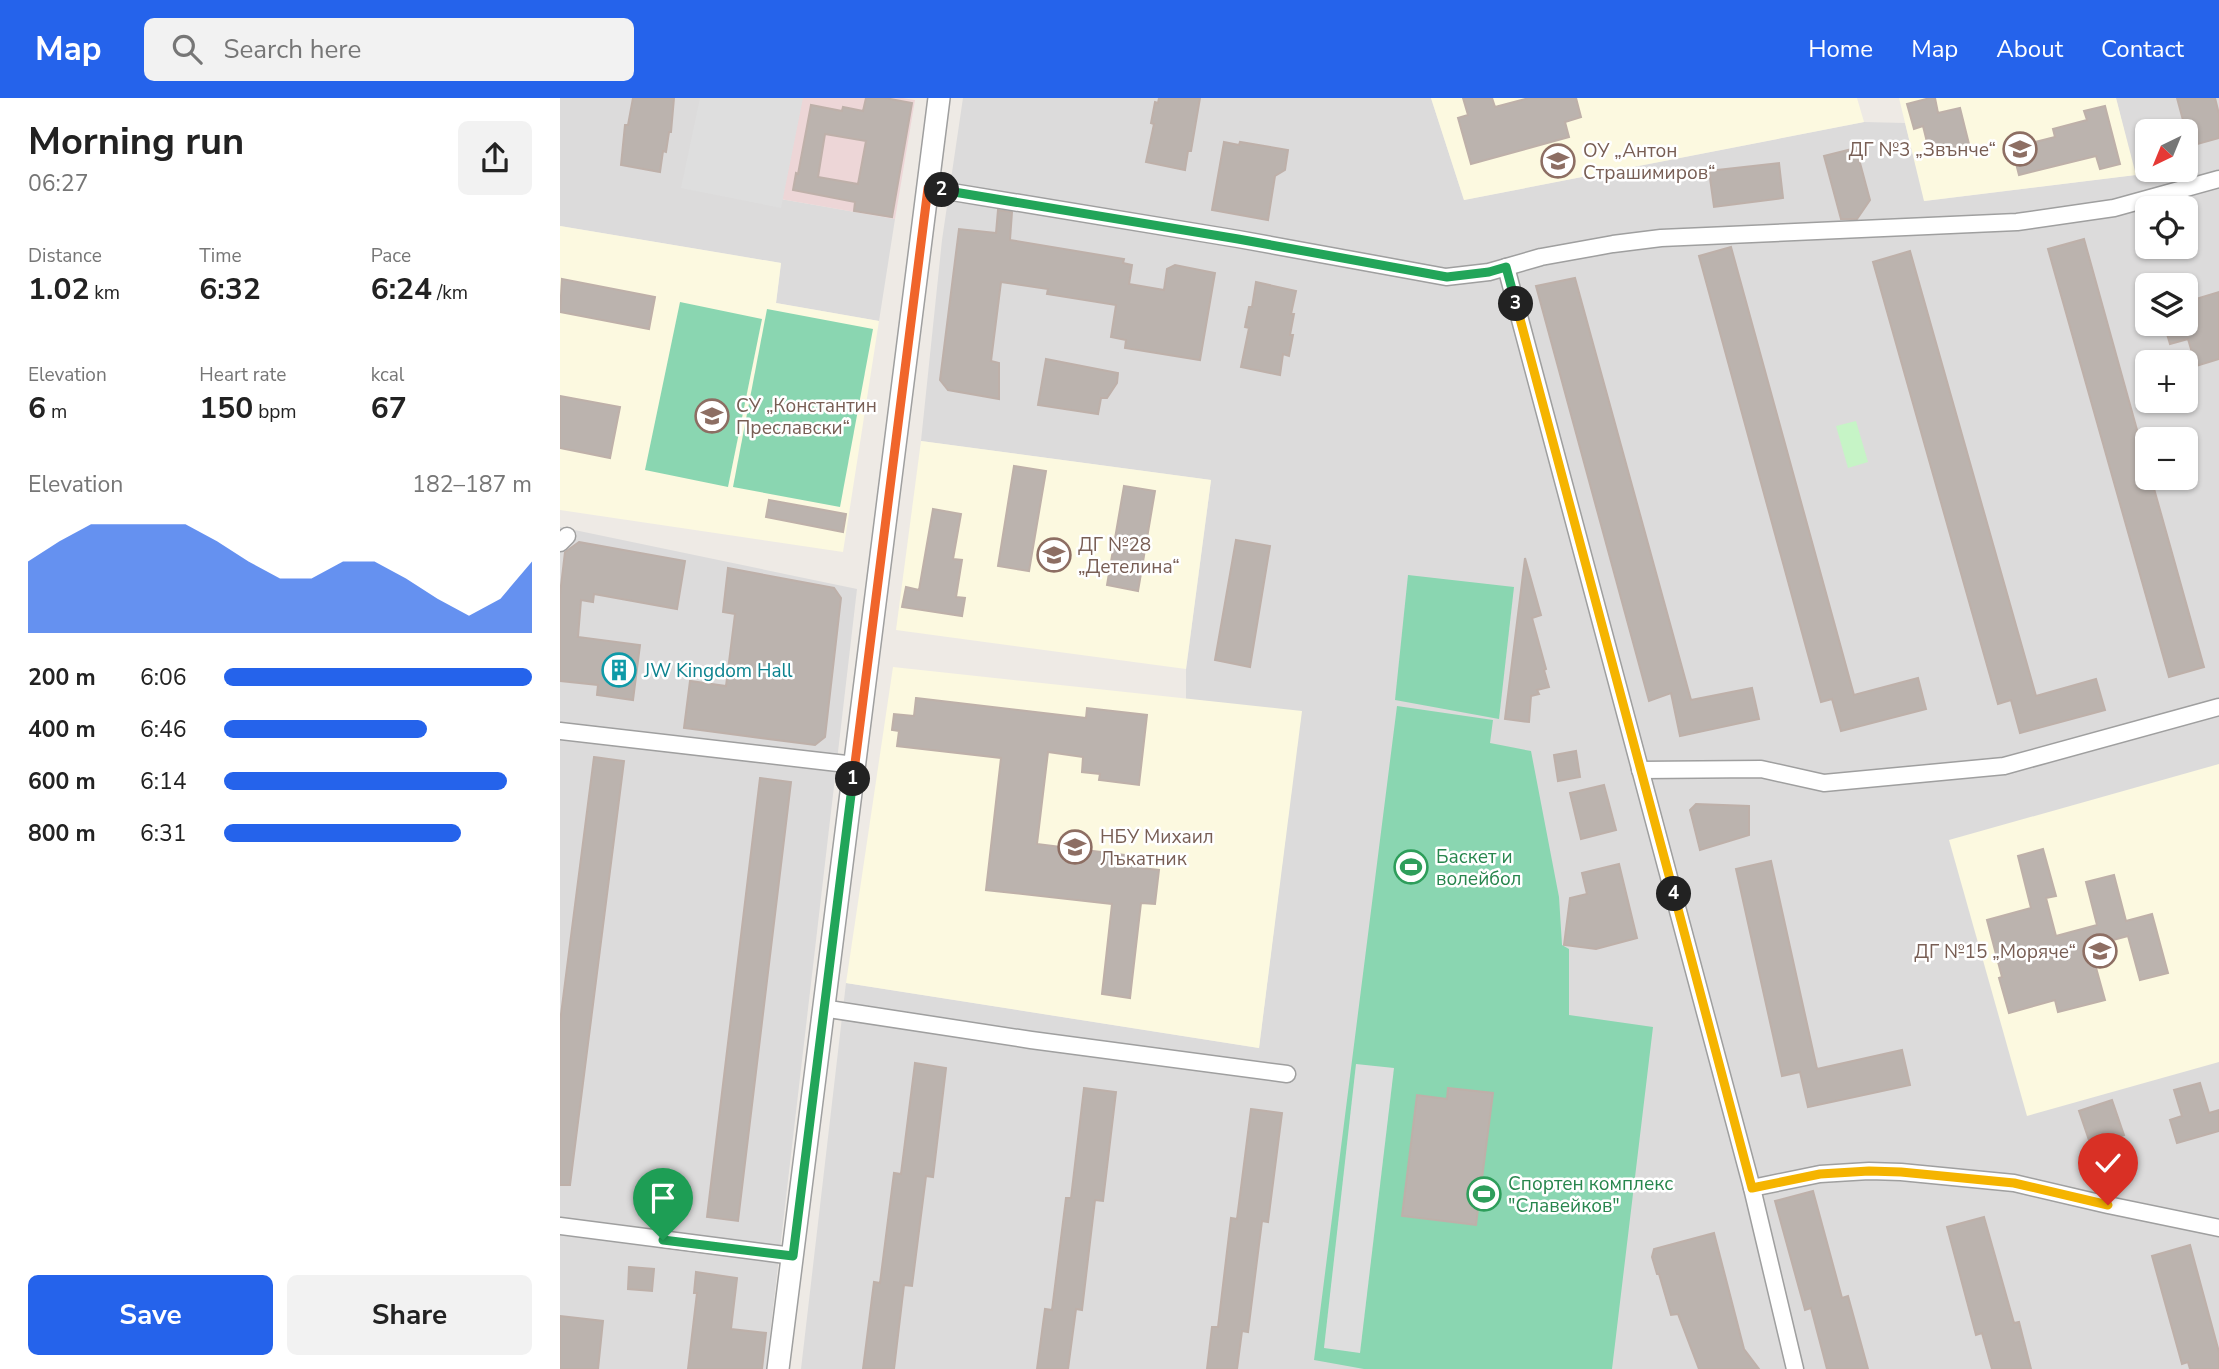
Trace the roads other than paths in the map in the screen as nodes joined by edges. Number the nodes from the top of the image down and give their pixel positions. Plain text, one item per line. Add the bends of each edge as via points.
1 (939, 98) edge
2 (2219, 179) edge
3 (928, 188) junction
4 (1506, 267) junction
5 (2219, 707) edge
6 (560, 731) edge
7 (855, 765) junction
8 (1640, 770) junction
9 (822, 1008) junction
10 (1287, 1074) dead end
11 (1752, 1188) junction
12 (560, 1226) edge
13 (2219, 1228) edge
14 (793, 1256) junction
15 (778, 1369) edge
16 (1795, 1369) edge

1 - 3 street
2 - 4 street via 2114,208 2017,222 1661,238
3 - 4 street via 1447,277
3 - 7 street
4 - 8 street
5 - 8 street via 2004,766 1824,783 1761,769
6 - 7 street
7 - 9 street
8 - 11 street
9 - 10 street
9 - 14 street
11 - 13 street via 1820,1174 1914,1173 2014,1183
11 - 16 street
12 - 14 street
14 - 15 street

